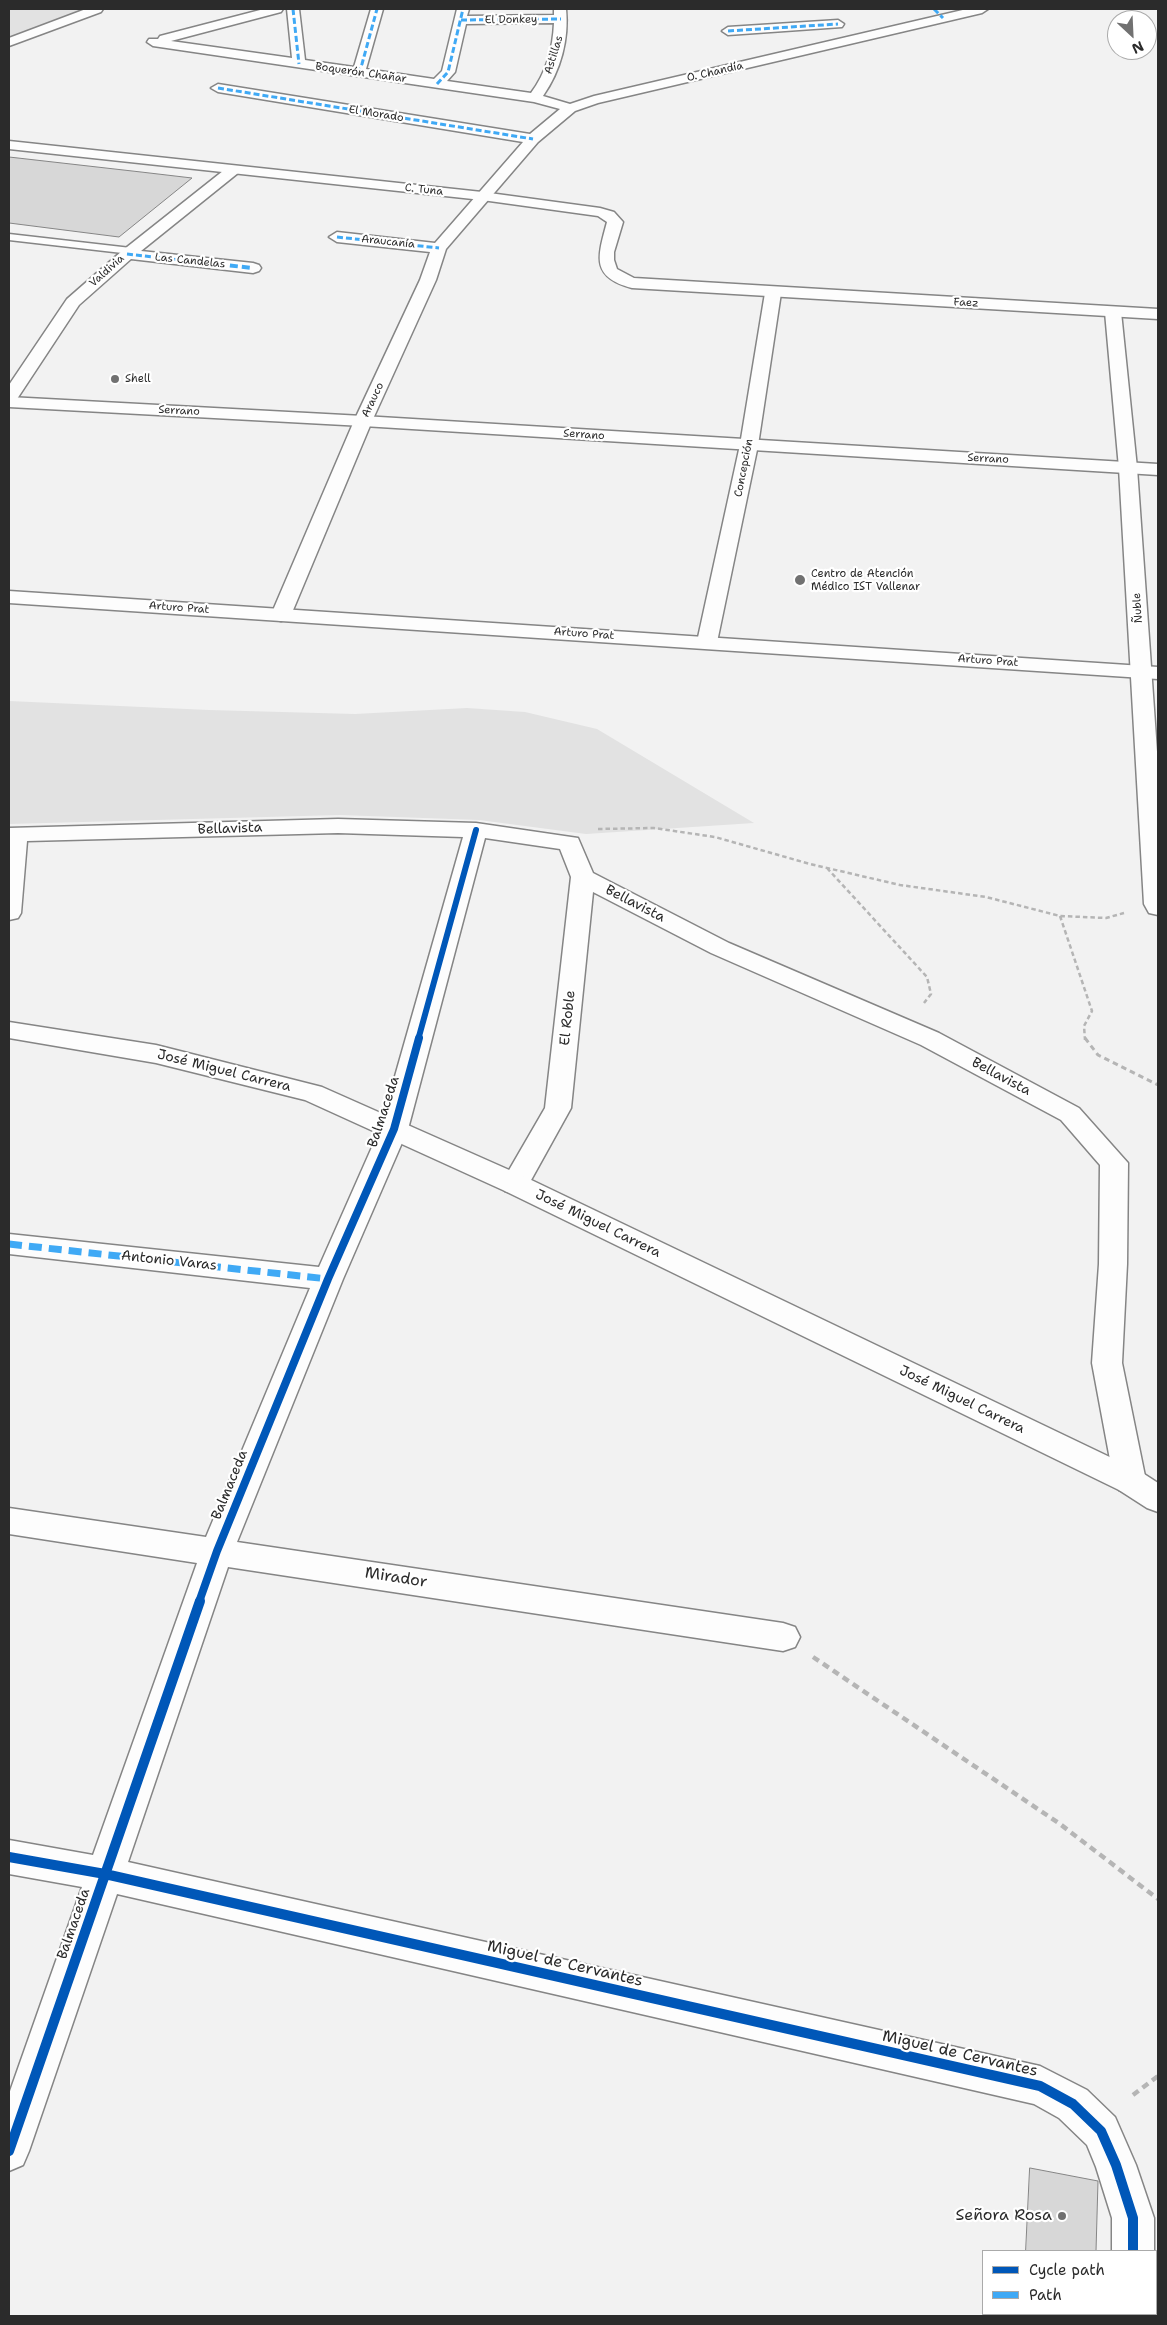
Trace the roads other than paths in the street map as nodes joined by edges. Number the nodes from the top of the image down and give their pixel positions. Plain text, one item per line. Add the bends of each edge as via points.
1 (97, 9) edge
2 (277, 9) edge
3 (293, 9) edge
4 (378, 9) edge
5 (826, 9) edge
6 (982, 9) edge
7 (939, 13) edge
8 (462, 14) edge
9 (561, 14) edge
10 (838, 24) junction
11 (728, 31) dead end
12 (851, 40) junction
13 (9, 42) edge
14 (299, 64) junction
15 (357, 73) junction
16 (437, 84) junction
17 (218, 88) dead end
18 (534, 98) junction
19 (570, 108) junction
20 (533, 139) junction
21 (9, 145) edge
22 (233, 170) junction
23 (482, 196) junction
24 (9, 237) edge
25 (337, 237) dead end
26 (439, 248) junction
27 (129, 252) junction
28 (253, 268) dead end
29 (773, 293) junction
30 (1113, 312) junction
31 (1158, 314) edge
32 (9, 398) edge
33 (9, 402) edge
34 (363, 421) junction
35 (749, 445) junction
36 (1128, 468) junction
37 (1158, 470) edge
38 (9, 596) edge
39 (281, 615) junction
40 (707, 642) junction
41 (1150, 673) edge
42 (476, 830) junction
43 (13, 835) edge
44 (580, 836) joint
45 (583, 877) junction
46 (1157, 906) edge
47 (9, 913) edge
48 (9, 1030) edge
49 (394, 1129) junction
50 (515, 1184) junction
51 (9, 1244) edge
52 (328, 1279) junction
53 (1130, 1481) junction
54 (1158, 1499) edge
55 (9, 1522) edge
56 (217, 1551) junction
57 (783, 1637) road end
58 (9, 1857) edge
59 (105, 1874) junction
60 (9, 2151) edge
61 (1133, 2250) edge

1 - 13 street
2 - 14 street, Boquerón Chañar via 153,42
3 - 14 street
4 - 15 street
5 - 10 street
6 - 7 street, O. Chandía
7 - 12 street, O. Chandía
8 - 9 street, El Donkey
8 - 16 street via 448,72
9 - 18 street, Astillas via 561,36 545,85
10 - 11 street
10 - 12 street
12 - 19 street, O. Chandía
14 - 15 street, Boquerón Chañar
15 - 16 street, Boquerón Chañar
16 - 18 street, Boquerón Chañar
17 - 20 street, El Morado
18 - 19 street, Boquerón Chañar
19 - 20 street, O. Chandía
20 - 23 street, O. Chandía
21 - 22 street, C. Tuna
22 - 23 street, C. Tuna
22 - 27 street, Valdivia
23 - 26 street, Arauco
23 - 29 street, C. Tuna via 583,208 609,215 615,222 604,261 608,271 617,279 632,283
24 - 27 lane
25 - 26 street, Araucanía
26 - 34 street, Arauco via 428,280
27 - 28 street, Las Candelas
27 - 32 street, Valdivia via 73,302
29 - 30 street, Faez
29 - 35 street, Concepción
30 - 31 street, Faez
30 - 36 street, Ñuble
33 - 34 street, Serrano
34 - 35 street, Serrano
34 - 39 street, Arauco
35 - 36 street, Serrano
35 - 40 street, Concepción
36 - 37 street, Serrano
36 - 41 street, Ñuble
38 - 39 street, Arturo Prat
39 - 40 street, Arturo Prat
40 - 41 street, Arturo Prat
41 - 46 street, Ñuble
42 - 43 street, Bellavista via 338,826
42 - 44 street, Bellavista
42 - 49 street, Balmaceda
43 - 47 street
44 - 45 street, El Roble
45 - 50 street, El Roble via 558,1108
45 - 53 street, Bellavista via 720,948 930,1039 1070,1114 1114,1163 1107,1363
48 - 49 street, José Miguel Carrera via 156,1054 313,1093
49 - 50 street, José Miguel Carrera
49 - 52 street, Balmaceda
50 - 53 street, José Miguel Carrera
51 - 52 street, Antonio Varas
52 - 56 street, Balmaceda
53 - 54 street, José Miguel Carrera
55 - 56 street, Mirador
56 - 57 street, Mirador
56 - 59 street, Balmaceda
58 - 59 street, Miguel de Cervantes
59 - 60 street, Balmaceda
59 - 61 street, Miguel de Cervantes via 1040,2086 1073,2104 1101,2131 1133,2218

